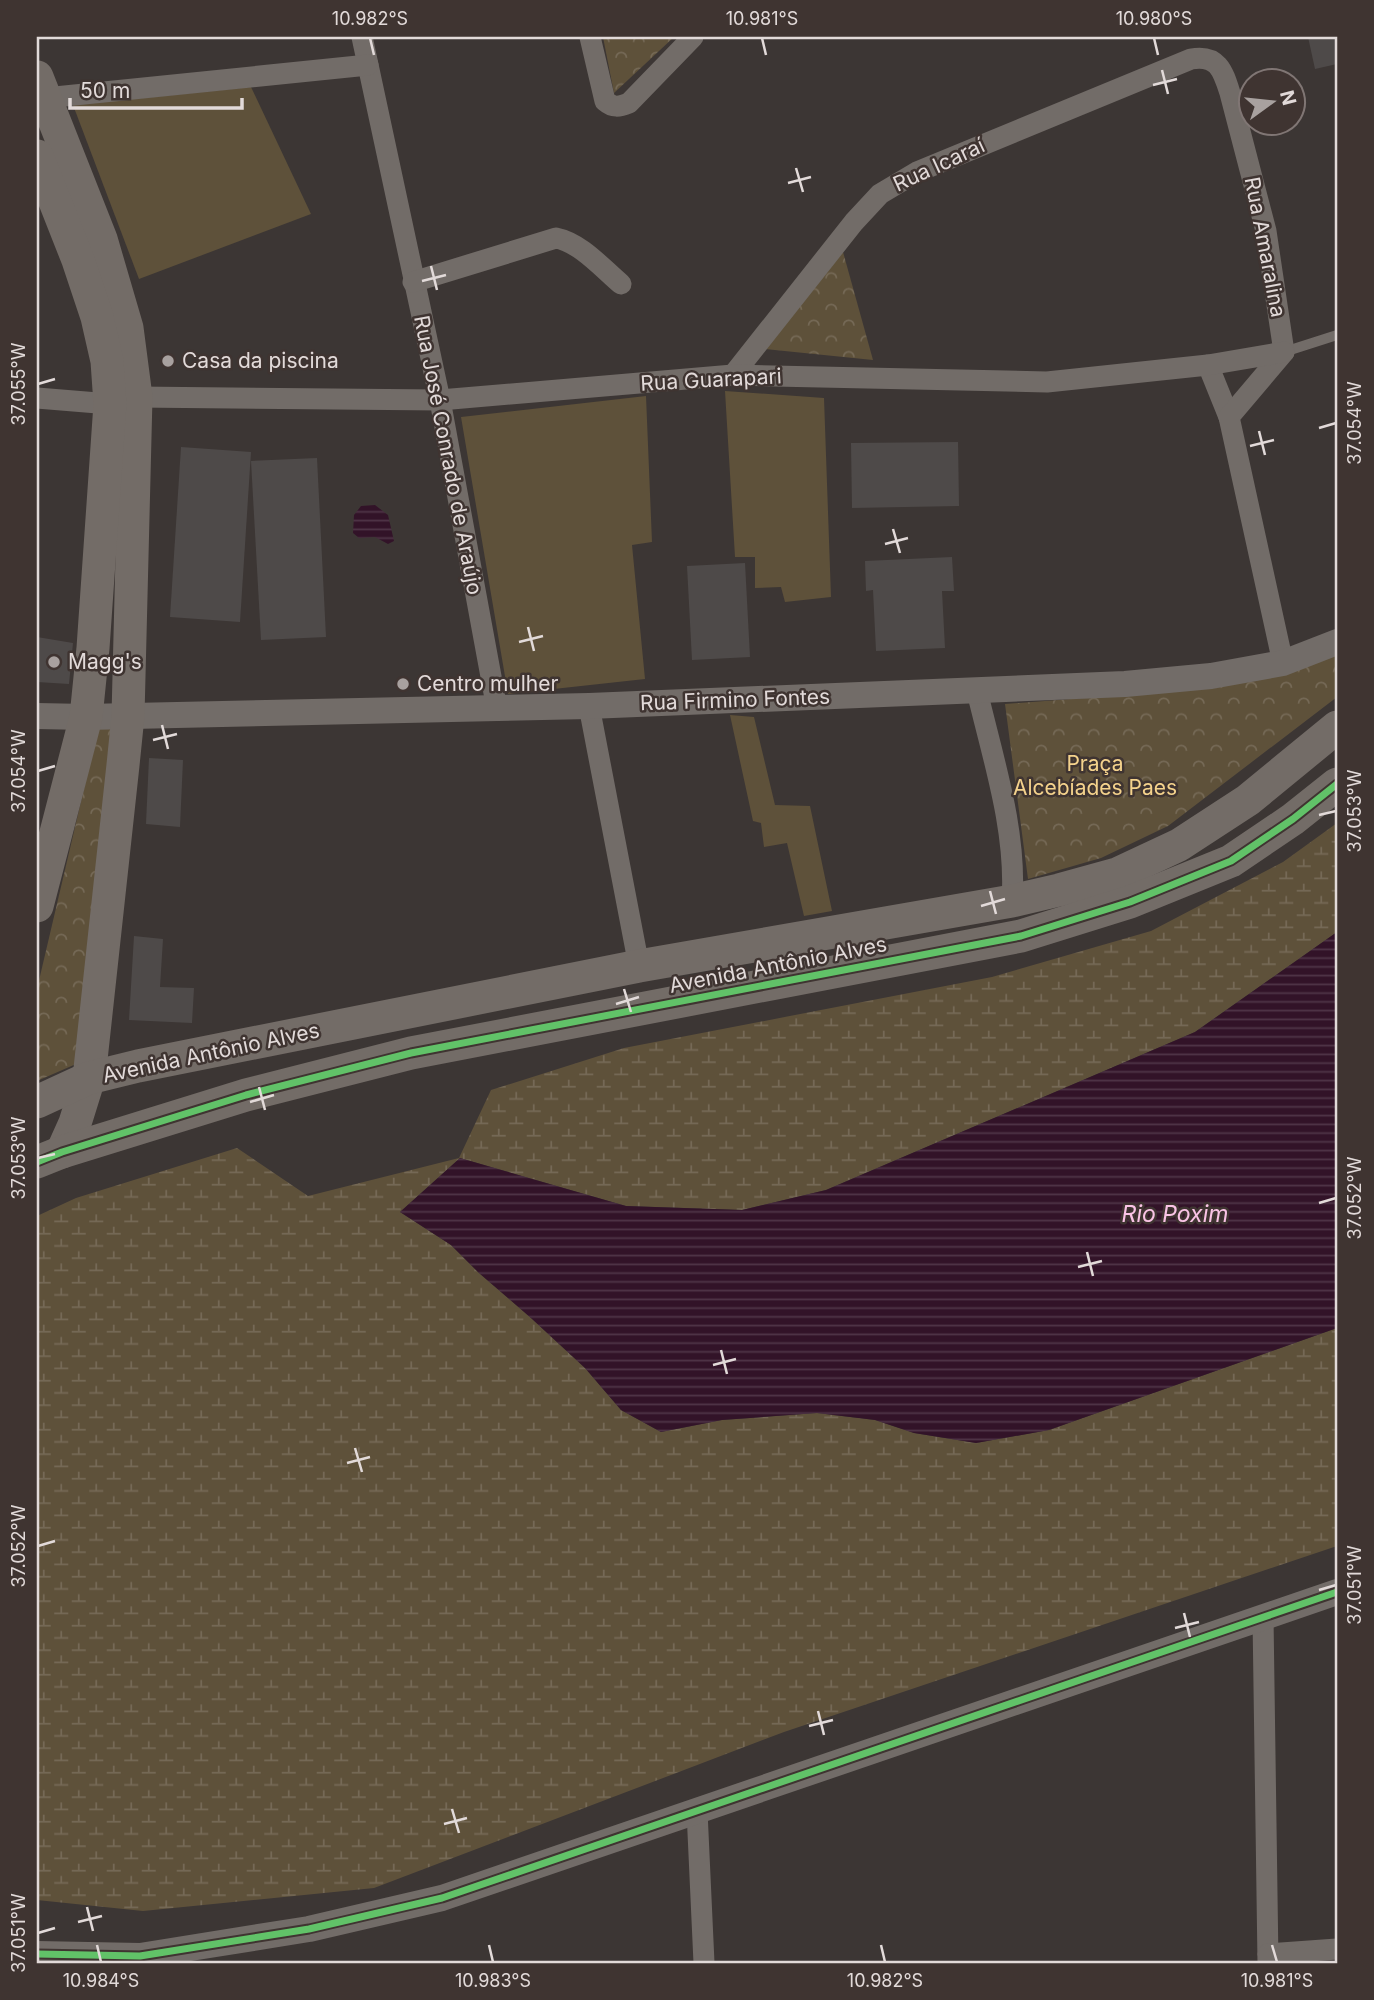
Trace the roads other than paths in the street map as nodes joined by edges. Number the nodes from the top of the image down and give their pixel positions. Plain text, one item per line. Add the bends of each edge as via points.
1 (362, 37) edge
2 (590, 37) edge
3 (694, 37) edge
4 (1215, 62) joint
5 (368, 65) junction
6 (41, 87) edge
7 (37, 156) edge
8 (413, 282) junction
9 (621, 284) dead end
10 (1337, 335) edge
11 (1284, 352) junction
12 (1208, 365) junction
13 (733, 375) junction
14 (37, 398) edge
15 (123, 400) junction
16 (440, 400) junction
17 (1229, 417) junction
18 (1337, 642) edge
19 (1283, 663) junction
20 (977, 691) junction
21 (589, 706) junction
22 (497, 709) junction
23 (37, 716) edge
24 (128, 716) junction
25 (86, 717) junction
26 (1337, 727) edge
27 (1337, 784) edge
28 (1012, 901) junction
29 (37, 906) edge
30 (639, 966) junction
31 (89, 1078) junction
32 (37, 1102) edge
33 (49, 1157) edge
34 (1337, 1592) edge
35 (1263, 1617) junction
36 (697, 1811) junction
37 (1337, 1949) edge
38 (37, 1954) edge
39 (1268, 1959) edge
40 (140, 1960) edge
41 (704, 1963) edge

1 - 5 street, Rua José Conrado de Araújo
2 - 3 street via 605,101 620,107
4 - 11 street, Rua Amaralina via 1230,93 1266,231
4 - 13 street, Rua Icaraí via 1191,59 917,172 880,194
5 - 6 street
5 - 8 street, Rua José Conrado de Araújo
6 - 15 main road via 101,239 127,328
7 - 15 main road via 78,260
8 - 9 street via 556,238 567,240
8 - 16 street, Rua José Conrado de Araújo
10 - 11 lane
11 - 12 street, Rua Guarapari
11 - 17 street
12 - 13 street, Rua Guarapari via 1047,382
12 - 17 street
13 - 16 street, Rua Guarapari
14 - 15 street, Rua Guarapari
15 - 16 street, Rua Guarapari
15 - 24 main road
15 - 25 main road
16 - 22 street, Rua José Conrado de Araújo
17 - 19 street
18 - 19 street, Rua Firmino Fontes
19 - 20 street, Rua Firmino Fontes via 1125,684
20 - 21 street, Rua Firmino Fontes
20 - 28 street via 1011,844
21 - 22 street, Rua Firmino Fontes
21 - 30 street
22 - 24 street, Rua Firmino Fontes
23 - 25 street, Rua Firmino Fontes
24 - 25 street, Rua Firmino Fontes
24 - 31 main road
25 - 29 main road
26 - 28 main road, Avenida Antônio Alves via 1248,800 1179,845 1117,874
27 - 33 main road, Avenida Antônio Alves via 1231,861 1130,902 1021,936 411,1053 246,1095
28 - 30 main road, Avenida Antônio Alves
30 - 31 main road, Avenida Antônio Alves
31 - 32 main road, Avenida Antônio Alves
31 - 33 main road via 75,1123
34 - 35 street
35 - 36 street
35 - 39 street
36 - 40 street via 442,1898 309,1929
36 - 41 street
37 - 39 street
38 - 40 street

